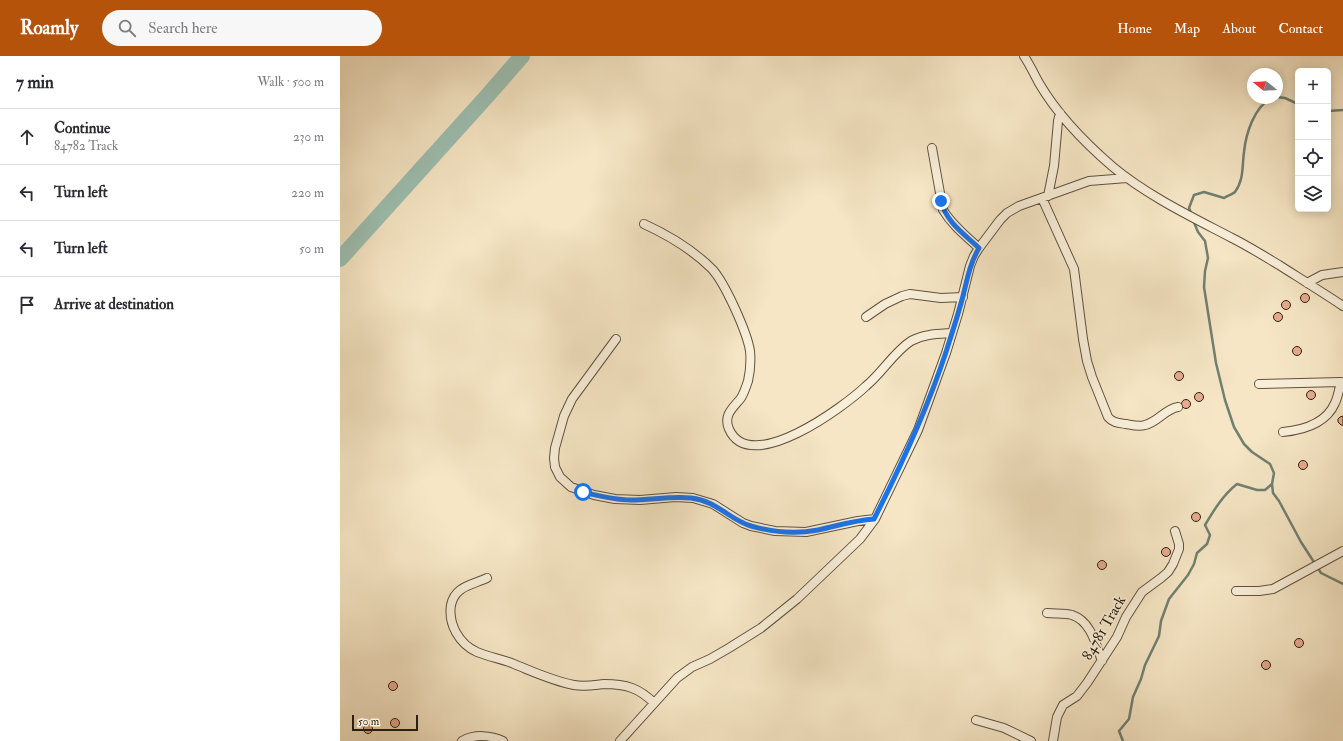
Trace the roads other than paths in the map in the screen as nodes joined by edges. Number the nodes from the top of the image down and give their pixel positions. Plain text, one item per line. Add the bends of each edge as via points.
1 (1024, 56) edge
2 (1060, 113) junction
3 (932, 148) dead end
4 (1126, 178) junction
5 (1045, 197) junction
6 (644, 224) dead end
7 (979, 248) junction
8 (1343, 272) edge
9 (1307, 282) junction
10 (963, 297) junction
11 (1343, 306) edge
12 (866, 317) dead end
13 (952, 333) junction
14 (616, 339) dead end
15 (1342, 383) edge
16 (1259, 384) dead end
17 (1178, 407) dead end
18 (1283, 432) dead end
19 (874, 519) junction
20 (1175, 531) dead end
21 (1343, 551) edge
22 (488, 578) dead end
23 (1236, 591) dead end
24 (1047, 613) dead end
25 (1102, 661) junction
26 (654, 703) junction
27 (976, 720) dead end
28 (462, 741) edge
29 (503, 741) edge
30 (620, 741) edge
31 (1031, 741) edge
32 (1053, 741) edge

1 - 2 street via 1038,82
2 - 4 street via 1098,154
2 - 5 street via 1054,166
3 - 7 street via 943,210 955,226
4 - 5 street via 1089,181
4 - 9 street via 1179,211 1233,238
5 - 7 street via 1007,213
5 - 17 street via 1074,269 1087,361 1108,417 1114,422 1141,426
6 - 13 street via 667,235 712,270 722,283 741,324 748,341 750,367 745,390 728,414 727,420 734,438 740,442 756,446 788,438 823,418 865,388 910,342 925,336
7 - 10 street via 970,266
8 - 9 street via 1322,275
9 - 11 street
10 - 12 street via 941,298 910,294 885,304
10 - 13 street
13 - 19 street via 918,430
14 - 19 street via 572,399 564,416 554,458 560,477 571,488 615,499 693,498 713,504 743,523 775,531 806,532
15 - 16 street
15 - 18 street via 1335,404 1321,420 1307,428
19 - 26 street via 860,539 761,628 684,672
20 - 25 street, 84781 Track via 1179,549 1173,564 1168,572 1142,592
21 - 23 street via 1273,589
22 - 26 street via 462,587 452,602 450,611 453,629 468,646 556,681 586,686 628,686 641,691
24 - 25 street via 1071,615 1081,620 1090,631
25 - 32 street, 84781 Track via 1081,692 1063,705 1057,717
26 - 30 street
27 - 31 street via 1004,728
28 - 29 street via 470,737 483,736

